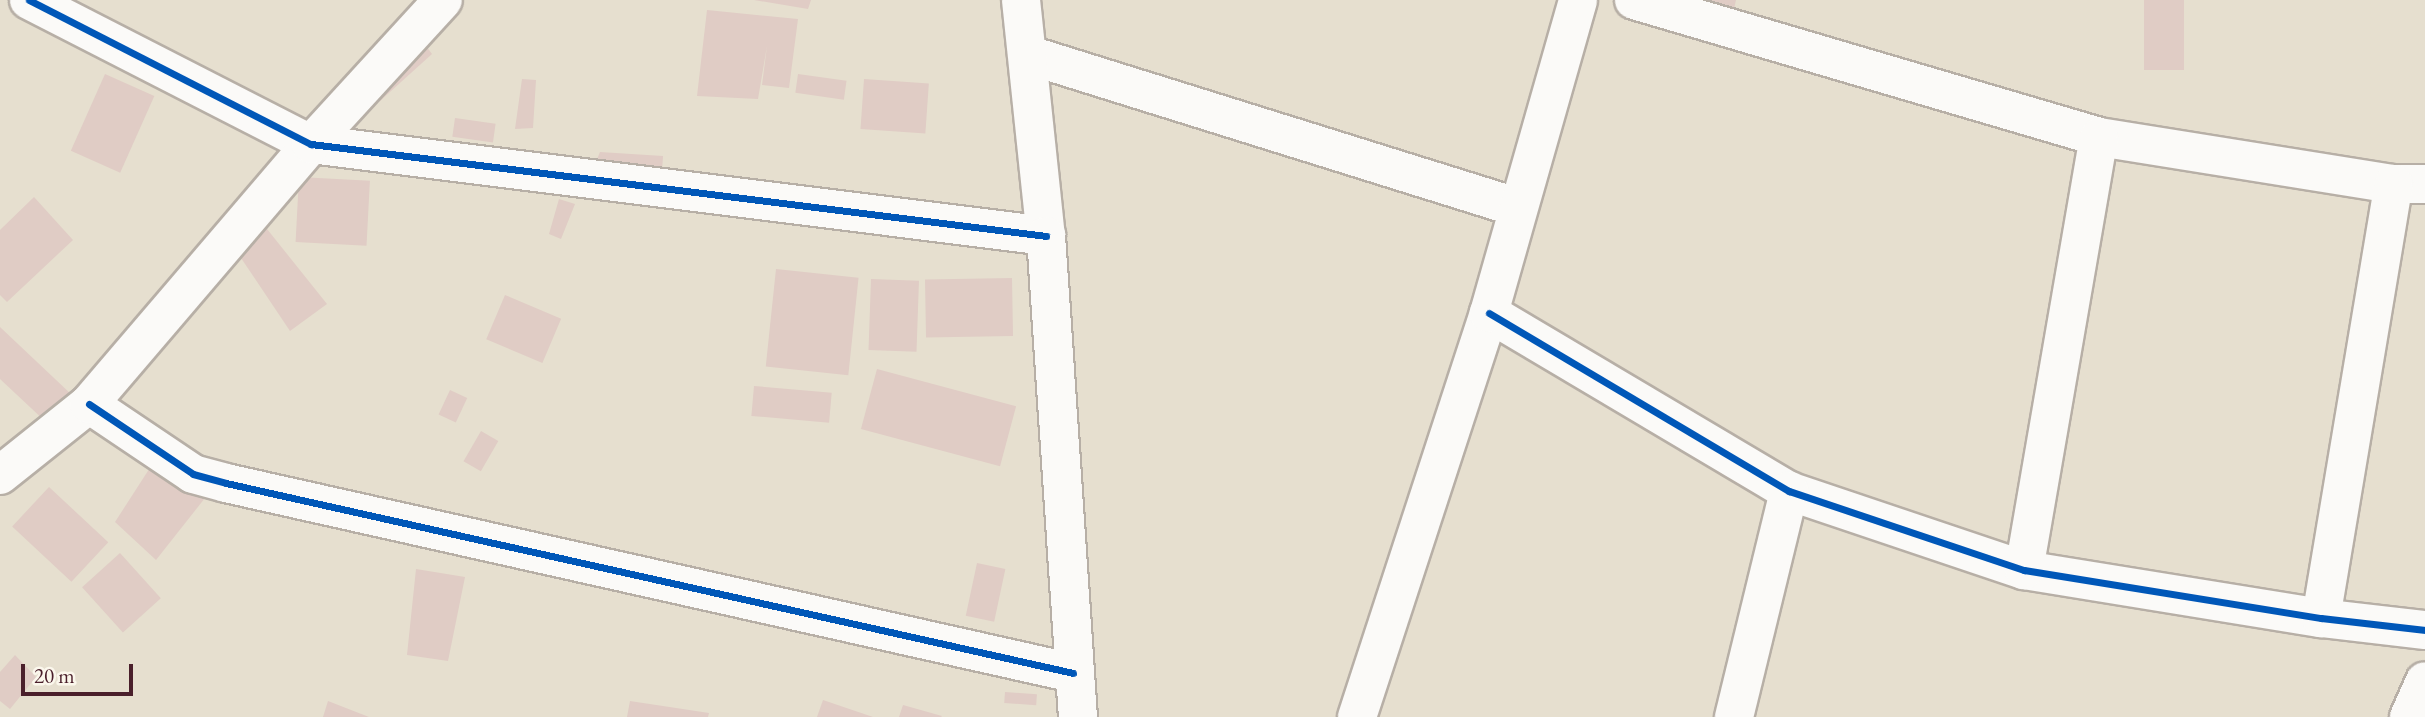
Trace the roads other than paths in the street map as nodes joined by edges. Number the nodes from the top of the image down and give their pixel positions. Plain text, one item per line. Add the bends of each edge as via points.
1 (29, 0) edge
2 (443, 0) edge
3 (1021, 0) edge
4 (1577, 0) edge
5 (1634, 0) edge
6 (1029, 55) junction
7 (2099, 137) junction
8 (311, 144) junction
9 (2409, 184) edge
10 (1516, 207) junction
11 (1046, 236) junction
12 (1489, 313) junction
13 (89, 404) junction
14 (0, 475) edge
15 (1789, 491) junction
16 (2024, 570) junction
17 (2321, 618) junction
18 (2425, 630) edge
19 (1073, 673) junction
20 (2425, 681) edge
21 (1078, 717) edge
22 (1357, 717) edge
23 (1734, 717) edge
24 (2409, 717) edge

1 - 8 street
2 - 8 street
3 - 6 street
4 - 10 street
5 - 7 street
6 - 10 street
6 - 11 street
7 - 9 street
7 - 16 street
8 - 11 street
8 - 13 street
9 - 17 street
10 - 12 street
11 - 19 street
12 - 15 street
12 - 22 street
13 - 14 street
13 - 19 street via 193,474
15 - 16 street
15 - 23 street
16 - 17 street
17 - 18 street
19 - 21 street
20 - 24 street

